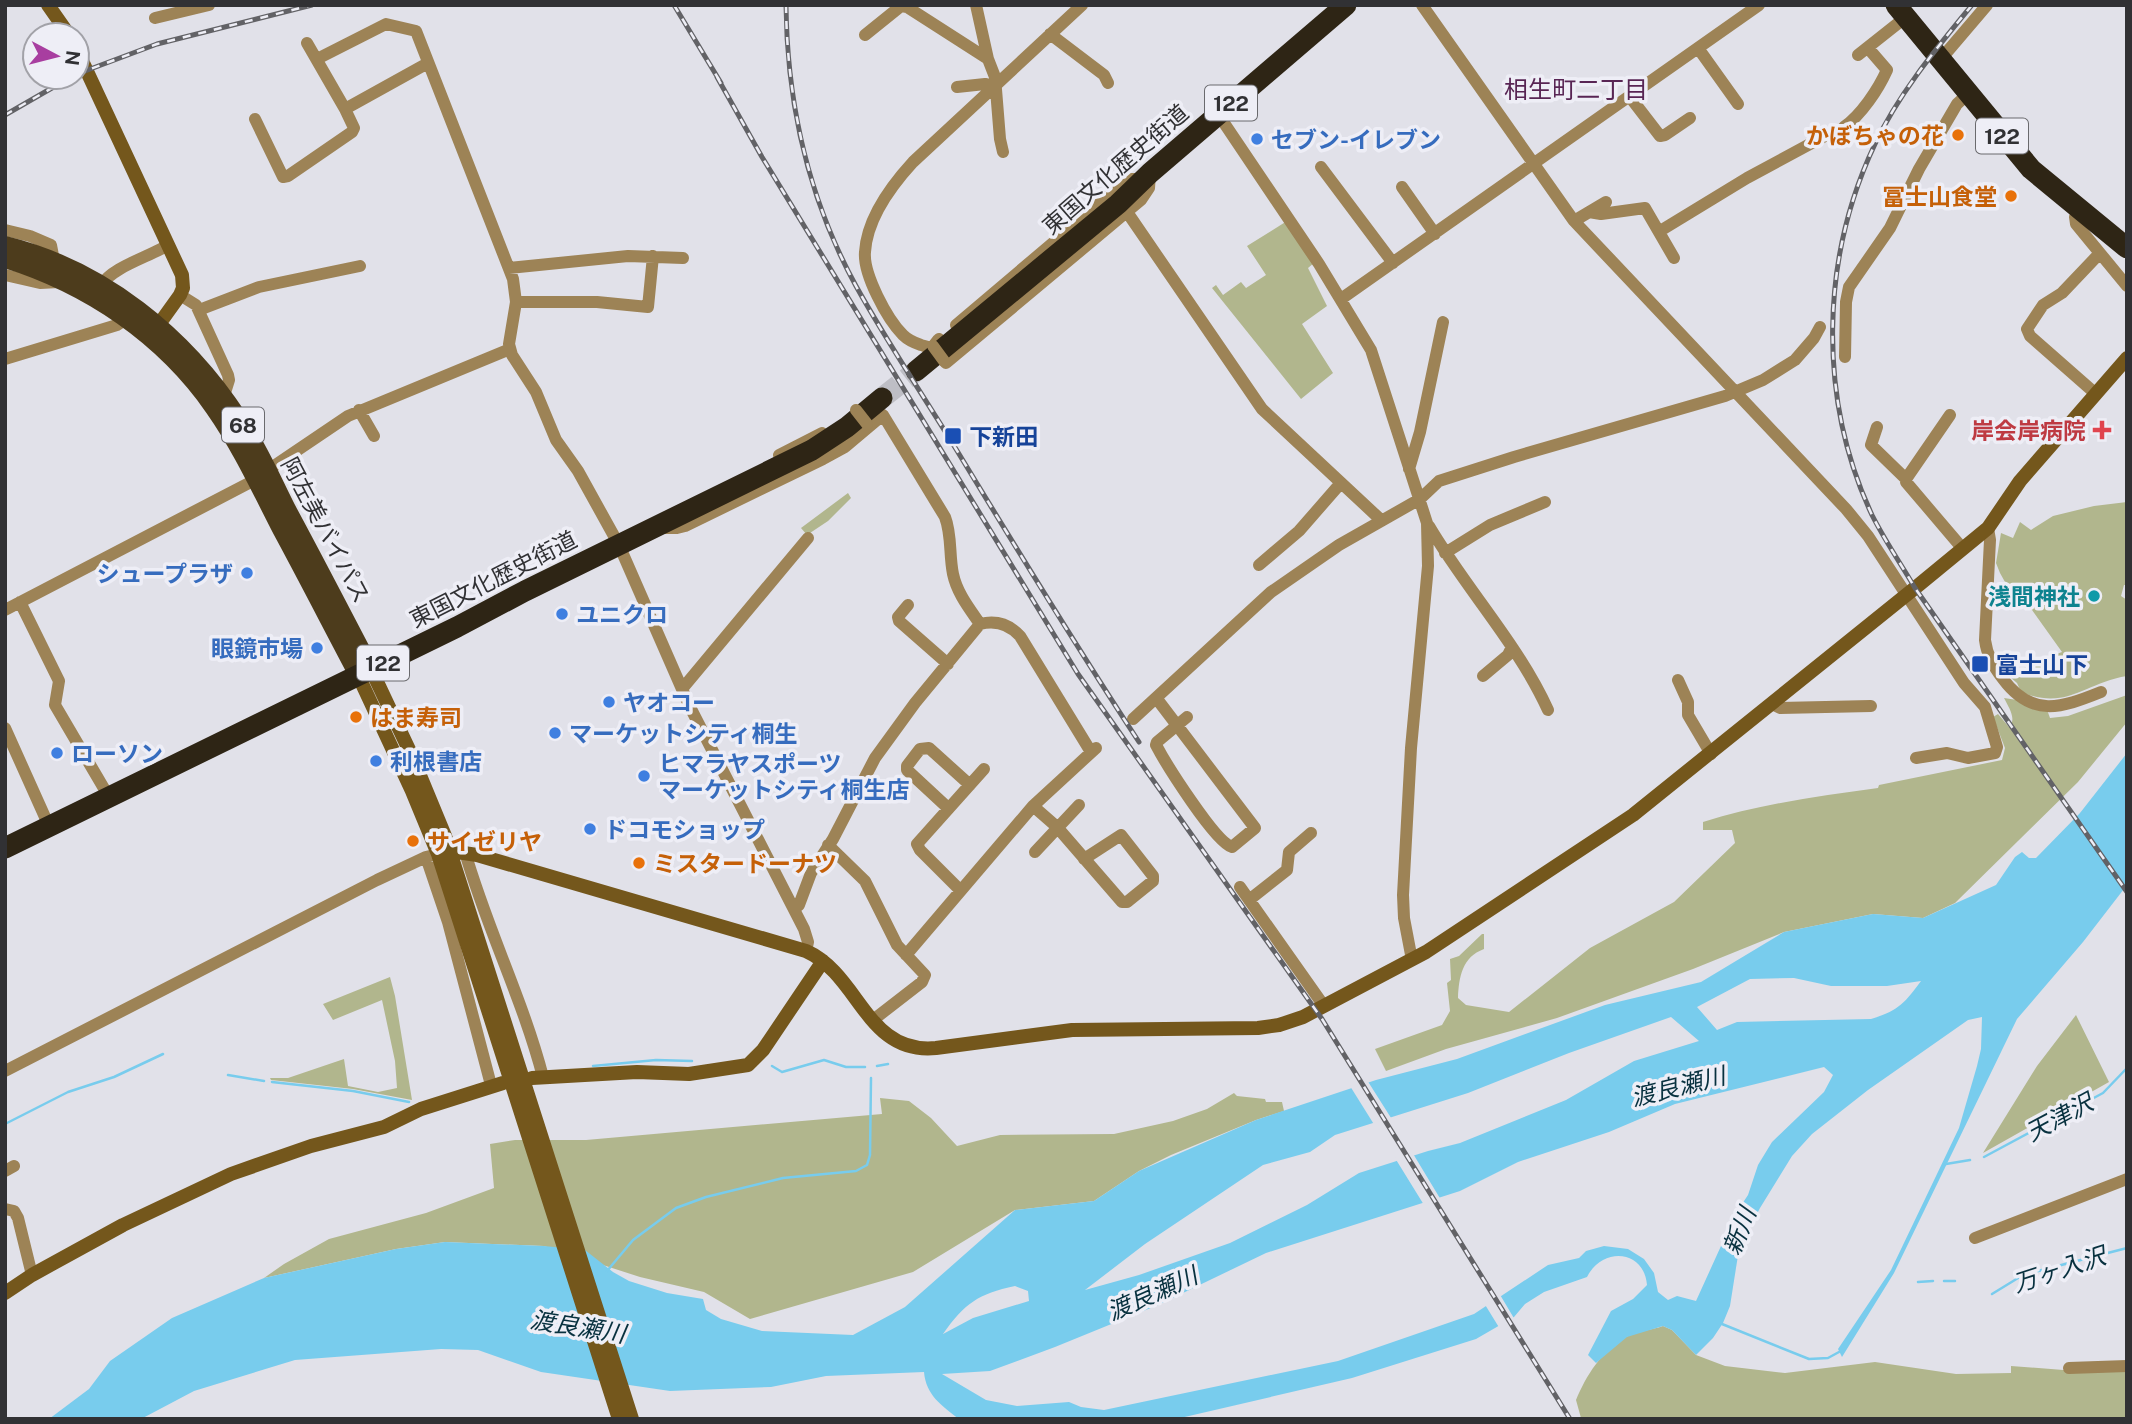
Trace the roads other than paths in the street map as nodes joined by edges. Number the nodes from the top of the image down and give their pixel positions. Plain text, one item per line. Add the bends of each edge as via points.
1 (48, 5) edge
2 (209, 5) edge
3 (976, 5) edge
4 (1082, 5) edge
5 (1346, 5) edge
6 (1422, 5) edge
7 (1759, 5) edge
8 (1987, 5) edge
9 (1901, 11) edge
10 (155, 18) dead end
11 (59, 21) edge
12 (1050, 34) junction
13 (864, 35) dead end
14 (307, 43) dead end
15 (1698, 48) junction
16 (317, 59) junction
17 (988, 59) junction
18 (1941, 59) junction
19 (428, 63) junction
20 (91, 80) edge
21 (1108, 83) dead end
22 (995, 86) junction
23 (957, 87) dead end
24 (1969, 93) junction
25 (1630, 97) junction
26 (1738, 104) dead end
27 (345, 109) junction
28 (1218, 114) junction
29 (1690, 118) dead end
30 (255, 119) dead end
31 (1843, 127) dead end
32 (1823, 137) dead end
33 (1003, 152) dead end
34 (1534, 164) junction
35 (1321, 167) dead end
36 (1147, 176) junction
37 (1402, 187) dead end
38 (1606, 202) dead end
39 (2081, 208) junction
40 (1127, 212) junction
41 (1589, 212) junction
42 (1574, 221) junction
43 (5, 230) edge
44 (1660, 231) junction
45 (1435, 234) junction
46 (5, 245) edge
47 (168, 245) junction
48 (2127, 248) edge
49 (2099, 254) junction
50 (653, 256) junction
51 (683, 258) dead end
52 (1674, 258) dead end
53 (5, 259) edge
54 (54, 261) junction
55 (1393, 263) junction
56 (360, 266) dead end
57 (509, 268) junction
58 (5, 275) edge
59 (62, 281) junction
60 (102, 285) junction
61 (2127, 286) edge
62 (180, 295) junction
63 (1341, 299) junction
64 (516, 302) junction
65 (199, 310) junction
66 (126, 319) junction
67 (1443, 322) dead end
68 (1820, 327) dead end
69 (154, 331) junction
70 (933, 346) junction
71 (510, 349) junction
72 (1844, 357) dead end
73 (2127, 358) edge
74 (5, 359) edge
75 (916, 371) tunnel mouth
76 (1735, 391) junction
77 (2096, 394) junction
78 (224, 396) junction
79 (882, 398) tunnel mouth
80 (359, 410) junction
81 (1951, 415) dead end
82 (868, 426) junction
83 (1877, 427) dead end
84 (374, 436) dead end
85 (1409, 469) junction
86 (261, 475) junction
87 (1906, 479) junction
88 (1340, 484) junction
89 (1420, 499) junction
90 (1545, 502) dead end
91 (1381, 520) junction
92 (1427, 523) junction
93 (655, 527) junction
94 (1988, 528) junction
95 (808, 538) dead end
96 (619, 545) junction
97 (1963, 549) junction
98 (1445, 553) junction
99 (1259, 565) dead end
100 (1906, 595) junction
101 (20, 602) junction
102 (908, 605) dead end
103 (5, 610) edge
104 (980, 624) junction
105 (1511, 649) junction
106 (948, 664) junction
107 (364, 672) junction
108 (1483, 676) dead end
109 (1678, 680) dead end
110 (682, 689) junction
111 (2101, 692) dead end
112 (1157, 699) junction
113 (1772, 704) junction
114 (1871, 706) dead end
115 (1548, 710) dead end
116 (1133, 719) dead end
117 (1183, 720) junction
118 (5, 728) edge
119 (1711, 754) junction
120 (1916, 758) dead end
121 (984, 769) dead end
122 (970, 785) junction
123 (109, 797) junction
124 (1079, 805) dead end
125 (1032, 806) junction
126 (948, 808) junction
127 (49, 826) junction
128 (1057, 827) junction
129 (1311, 833) dead end
130 (828, 845) junction
131 (5, 848) edge
132 (1035, 852) dead end
133 (445, 854) junction
134 (1084, 859) junction
135 (1240, 887) dead end
136 (960, 890) junction
137 (1250, 900) junction
138 (794, 909) junction
139 (806, 951) junction
140 (906, 955) junction
141 (1412, 960) junction
142 (823, 961) junction
143 (1324, 1006) junction
144 (873, 1020) junction
145 (5, 1071) edge
146 (537, 1078) joint
147 (497, 1084) joint
148 (524, 1100) junction
149 (2127, 1179) edge
150 (5, 1209) edge
151 (1975, 1238) dead end
152 (32, 1275) junction
153 (5, 1293) edge
154 (2127, 1366) edge
155 (2070, 1368) dead end
156 (619, 1419) edge
157 (632, 1419) edge

1 - 11 street
2 - 10 street
3 - 17 street
4 - 12 street
5 - 28 highway, 東国文化歴史街道 / 122
6 - 34 street
7 - 15 street
8 - 18 street
9 - 18 highway, 122
9 - 31 street via 1863,51 1887,70 1854,120
12 - 21 street via 1104,75
12 - 22 street
13 - 17 street via 907,6
14 - 16 street
15 - 25 street
15 - 26 street
16 - 19 street via 386,24 416,31
16 - 27 street
17 - 22 street
18 - 24 highway, 122
19 - 27 street
19 - 57 street
20 - 47 street
22 - 23 street
22 - 33 street
22 - 70 street via 894,184 865,247 870,281 899,331 916,344
24 - 39 highway, 122 via 2031,169
24 - 72 street via 1957,104 1890,228 1849,287
25 - 29 street via 1660,136
25 - 34 street
27 - 30 street via 352,132 283,177
28 - 36 highway, 東国文化歴史街道 / 122
28 - 63 street
32 - 44 street
34 - 42 street
34 - 45 street
35 - 55 street
36 - 40 street via 1146,195
36 - 70 street via 1130,179
36 - 75 highway, 東国文化歴史街道 / 122
37 - 45 street
38 - 41 street
39 - 48 highway, 122
39 - 49 street via 2076,225
40 - 70 street, bridge via 946,363
40 - 88 street via 1262,409
41 - 42 street
41 - 44 street via 1645,208
42 - 76 street
43 - 54 street via 51,245
44 - 52 street
45 - 55 street
46 - 54 main road, 阿左美バイパス / 68
47 - 60 street via 113,274
47 - 62 street via 182,275
49 - 61 street
49 - 77 street via 2062,293 2043,305 2027,329 2029,336
50 - 51 street
50 - 57 street
50 - 64 street via 648,307
53 - 59 main road, 阿左美バイパス / 68
54 - 60 main road, 阿左美バイパス / 68
55 - 63 street
56 - 65 street via 259,287
57 - 64 street
58 - 59 street via 40,283
59 - 66 main road, 阿左美バイパス / 68
60 - 69 main road, 阿左美バイパス / 68
62 - 65 street
62 - 69 street
63 - 85 street via 1371,350
64 - 71 street
65 - 78 street via 228,375
66 - 69 main road, 阿左美バイパス / 68
66 - 74 street via 117,326
67 - 85 street
68 - 76 street via 1785,368
69 - 78 main road, 阿左美バイパス / 68 via 194,359
69 - 86 main road, 阿左美バイパス / 68
71 - 80 street
71 - 96 street via 536,392 556,440
73 - 77 street
76 - 89 street via 1451,477 1432,486
76 - 100 street via 1846,509
77 - 94 street via 2020,481
78 - 86 main road, 阿左美バイパス / 68 via 241,421
79 - 93 highway, 東国文化歴史街道 / 122 via 812,450
80 - 84 street
80 - 86 street
81 - 87 street
82 - 93 street via 845,447 685,526
82 - 93 street, bridge via 854,409 824,432 677,505
82 - 104 street via 883,415 945,517 954,579
83 - 87 street via 1871,445
85 - 89 street
86 - 101 street
86 - 107 main road, 阿左美バイパス / 68
87 - 97 street
88 - 91 street
88 - 99 street via 1299,531
89 - 91 street
89 - 92 street
90 - 98 street via 1481,529
91 - 112 street via 1271,592
92 - 98 street
92 - 141 street via 1428,566 1403,895
93 - 96 highway, 東国文化歴史街道 / 122
94 - 97 street
94 - 111 street via 1985,640 2000,676 2025,702 2034,705 2066,705
95 - 110 street
96 - 107 highway, 東国文化歴史街道 / 122
96 - 110 street
97 - 100 street
98 - 105 street
100 - 113 street
100 - 120 street via 1985,707 1997,747 1995,752 1968,758 1947,753
101 - 103 street
101 - 123 street via 59,681 55,705
102 - 106 street via 899,621
104 - 106 street
104 - 125 street via 1000,623 1020,636 1094,750
105 - 108 street
105 - 115 street
106 - 130 street via 875,758
107 - 123 highway, 東国文化歴史街道 / 122
107 - 133 street via 412,791
109 - 119 street via 1688,702 1688,715
110 - 138 street
112 - 116 street
112 - 117 street
113 - 114 street via 1780,708
113 - 119 street
117 - 117 street via 1255,828 1232,847 1207,823 1157,747
118 - 127 street
119 - 141 street via 1633,815
121 - 122 street
122 - 126 street
122 - 126 street via 929,748 920,749 907,770
123 - 127 highway, 東国文化歴史街道 / 122
124 - 128 street
125 - 128 street
125 - 136 street
126 - 136 street via 917,847
127 - 131 highway, 東国文化歴史街道 / 122
128 - 132 street
128 - 134 street
129 - 137 street via 1289,852 1287,870
130 - 138 street
130 - 140 street via 865,881 895,943
133 - 139 street via 577,883
133 - 145 street
133 - 146 street via 482,909 508,971
133 - 147 street via 451,933
133 - 148 street
134 - 134 street via 1121,835 1153,881 1122,902
135 - 137 street
136 - 140 street
137 - 143 street
138 - 139 street via 807,935
139 - 142 street
140 - 144 street via 924,972 924,980
141 - 143 street
142 - 144 street
142 - 146 street via 748,1065 689,1074
143 - 144 street via 1269,1027 1072,1030 921,1049 892,1040
147 - 152 street via 421,1109 384,1127 232,1174
148 - 156 street
148 - 157 street
149 - 151 street
150 - 152 street via 18,1218
152 - 153 street
154 - 155 street

